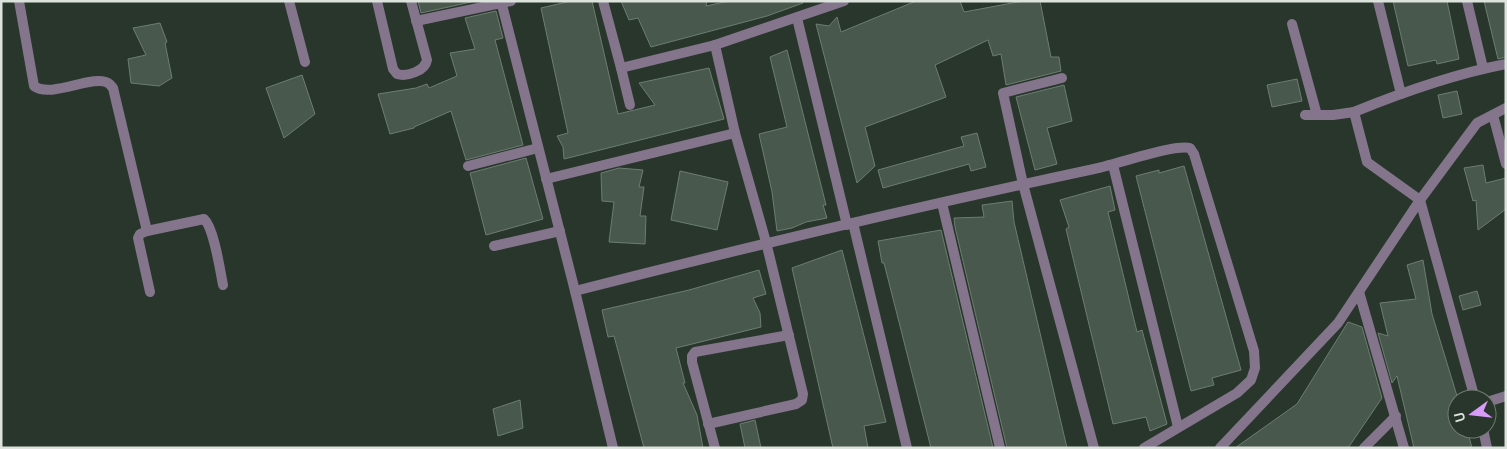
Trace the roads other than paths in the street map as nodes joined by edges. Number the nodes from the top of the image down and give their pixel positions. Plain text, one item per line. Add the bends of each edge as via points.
1 (19, 1) edge
2 (289, 1) edge
3 (377, 1) edge
4 (411, 1) edge
5 (604, 1) edge
6 (844, 1) edge
7 (1378, 1) edge
8 (1467, 1) edge
9 (505, 2) edge
10 (798, 18) junction
11 (416, 21) junction
12 (1292, 24) dead end
13 (715, 45) junction
14 (305, 62) dead end
15 (1506, 64) edge
16 (621, 68) junction
17 (1483, 68) junction
18 (1062, 78) dead end
19 (1400, 94) junction
20 (630, 105) dead end
21 (1506, 108) edge
22 (1354, 112) junction
23 (1305, 115) dead end
24 (1317, 115) junction
25 (1493, 115) junction
26 (735, 133) junction
27 (538, 148) junction
28 (1506, 164) edge
29 (1113, 165) junction
30 (468, 166) dead end
31 (546, 179) junction
32 (1023, 184) junction
33 (1420, 200) junction
34 (942, 203) junction
35 (850, 224) junction
36 (147, 231) junction
37 (560, 231) junction
38 (766, 242) junction
39 (494, 246) dead end
40 (223, 286) dead end
41 (575, 291) junction
42 (150, 292) dead end
43 (1359, 292) junction
44 (789, 334) junction
45 (1472, 389) edge
46 (1396, 416) junction
47 (708, 424) junction
48 (1178, 427) junction
49 (613, 448) edge
50 (715, 448) edge
51 (907, 448) edge
52 (1000, 448) edge
53 (1094, 448) edge
54 (1144, 448) edge
55 (1220, 448) edge
56 (1364, 448) edge
57 (1404, 448) edge

1 - 36 street via 34,86 38,89 59,88 102,81 113,88
2 - 14 street
3 - 11 street via 393,69 399,76 422,69 427,63
4 - 11 street
5 - 16 street
6 - 10 street
7 - 19 street
8 - 17 street
9 - 11 street
9 - 27 street
10 - 13 street
10 - 35 street
12 - 24 street
13 - 16 street
13 - 26 street
15 - 17 street
16 - 20 street
17 - 19 street
18 - 32 street via 1003,93
19 - 22 street
21 - 25 street
22 - 24 street
22 - 33 street via 1367,162
23 - 24 street
25 - 28 street
25 - 33 street via 1477,123
26 - 31 street
26 - 38 street
27 - 30 street
27 - 31 street
29 - 32 street
29 - 48 street
29 - 48 street via 1178,147 1190,148 1254,351 1256,368 1251,380 1237,393
31 - 37 street
32 - 34 street
32 - 53 street
33 - 43 street
33 - 45 street
34 - 35 street
34 - 52 street
35 - 38 street
35 - 51 street
36 - 40 street via 204,219 212,235
36 - 42 street via 138,238
37 - 39 street
37 - 41 street
38 - 41 street
38 - 44 street
41 - 49 street
43 - 46 street
43 - 55 street via 1338,323
44 - 47 street via 802,400
44 - 47 street via 695,352 692,362
46 - 56 street
46 - 57 street
47 - 50 street
48 - 54 street

